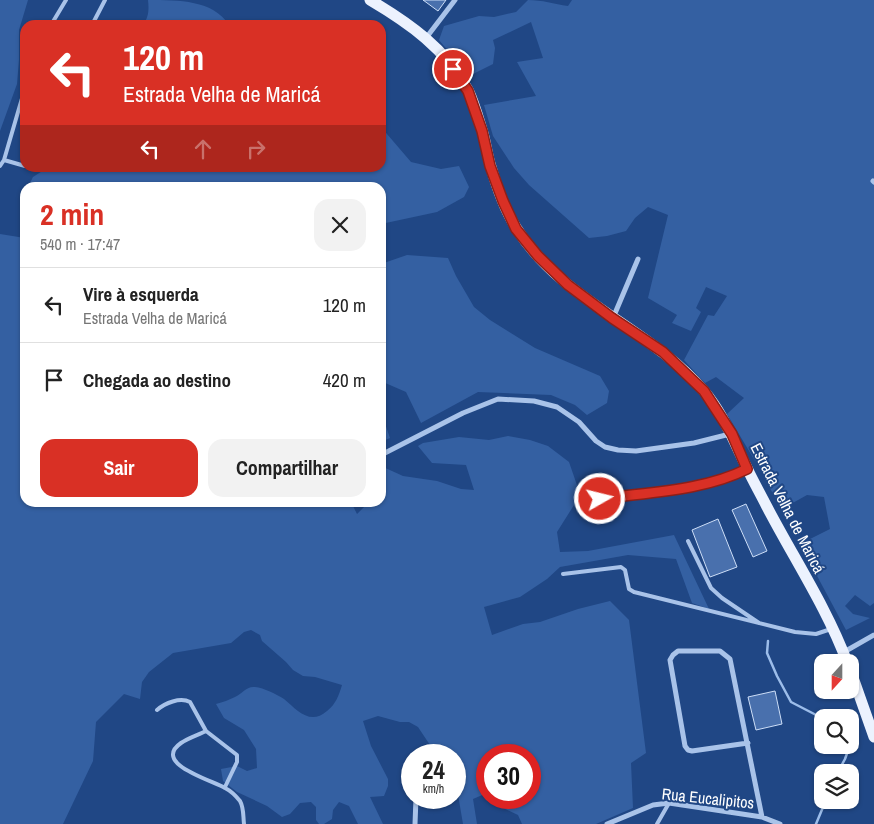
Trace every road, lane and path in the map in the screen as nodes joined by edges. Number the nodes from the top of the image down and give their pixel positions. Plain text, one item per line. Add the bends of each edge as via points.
1 (66, 0) edge
2 (106, 0) edge
3 (370, 0) edge
4 (454, 0) edge
5 (54, 20) edge
6 (95, 20) edge
7 (426, 38) junction
8 (20, 105) edge
9 (4, 160) junction
10 (20, 165) edge
11 (0, 166) edge
12 (638, 259) dead end
13 (612, 318) junction
14 (732, 434) junction
15 (386, 452) edge
16 (747, 469) junction
17 (580, 501) dead end
18 (688, 541) dead end
19 (563, 574) dead end
20 (761, 624) junction
21 (833, 628) junction
22 (874, 635) edge
23 (845, 654) edge
24 (850, 654) edge
25 (859, 694) edge
26 (157, 710) dead end
27 (206, 731) junction
28 (874, 737) edge
29 (748, 743) junction
30 (225, 788) junction
31 (669, 803) junction
32 (416, 809) edge
33 (762, 817) junction
34 (244, 824) edge
35 (415, 824) edge
36 (607, 824) edge
37 (657, 824) edge
38 (780, 824) edge

1 - 5 lane
2 - 6 lane
3 - 7 main road, Estrada Velha de Maricá
4 - 7 street
7 - 13 main road, Estrada Velha de Maricá via 468,91 490,166 516,229 568,285
8 - 9 lane
9 - 10 lane
9 - 11 lane
12 - 13 street
13 - 14 main road, Estrada Velha de Maricá via 663,352 704,391
14 - 15 street via 694,443 618,450 596,441 558,406 498,399
14 - 16 main road, Estrada Velha de Maricá
16 - 17 street via 699,486
16 - 21 main road, Estrada Velha de Maricá
18 - 20 lane via 711,588
19 - 20 lane via 621,567 634,592
20 - 21 lane via 816,634
21 - 23 main road, Estrada Velha de Maricá
22 - 24 street
25 - 28 main road
26 - 27 lane via 166,704 186,700
27 - 30 lane via 237,755
27 - 30 lane via 181,744 174,750 173,757 177,764 194,775
29 - 29 street via 688,750 670,660 673,655 678,651 720,651 726,654 730,659
29 - 33 street
30 - 34 lane via 241,802
31 - 33 street, Rua Eucalipitos
31 - 36 street, Rua Eucalipitos via 653,805
31 - 37 lane
32 - 35 street
33 - 38 street, Rua Eucalipitos

